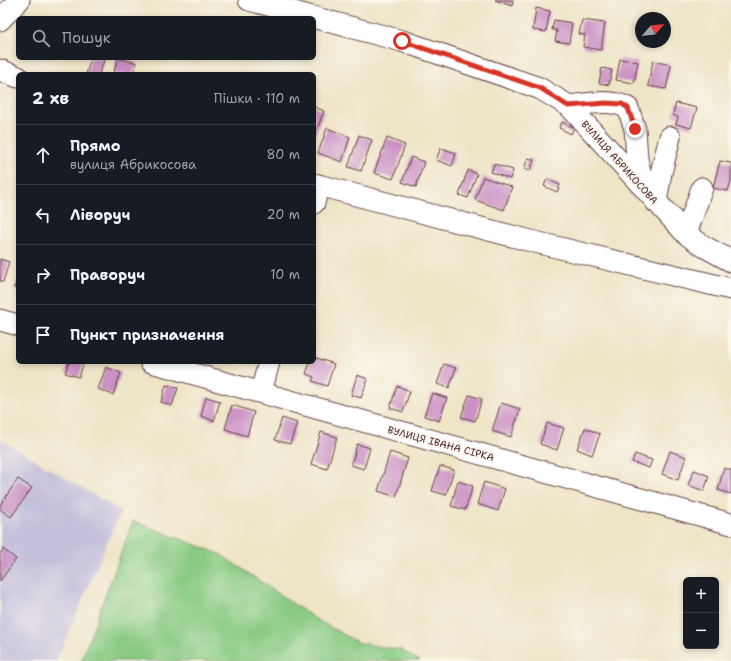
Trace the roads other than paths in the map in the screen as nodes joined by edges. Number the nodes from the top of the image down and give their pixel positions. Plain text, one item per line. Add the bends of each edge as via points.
1 (19, 0) edge
2 (249, 0) edge
3 (309, 16) edge
4 (316, 18) edge
5 (0, 20) edge
6 (0, 70) edge
7 (16, 76) edge
8 (568, 106) junction
9 (670, 138) dead end
10 (702, 188) dead end
11 (316, 190) edge
12 (650, 196) junction
13 (686, 234) junction
14 (731, 261) edge
15 (731, 289) edge
16 (0, 320) edge
17 (16, 324) edge
18 (158, 364) edge
19 (268, 364) edge
20 (261, 392) junction
21 (731, 524) edge

1 - 5 street
2 - 3 street, ВУЛИЦЯ АБРИКОСОВА
4 - 8 street, ВУЛИЦЯ АБРИКОСОВА via 402,41 540,88
6 - 7 street
8 - 12 street, ВУЛИЦЯ АБРИКОСОВА
8 - 12 street via 606,103 622,104 628,108 635,129 638,159
9 - 12 street via 661,173
10 - 13 street
11 - 15 street
12 - 13 street, ВУЛИЦЯ АБРИКОСОВА
13 - 14 street, ВУЛИЦЯ АБРИКОСОВА
16 - 17 street
18 - 20 street, ВУЛИЦЯ ІВАНА СІРКА
19 - 20 street
20 - 21 street, ВУЛИЦЯ ІВАНА СІРКА

